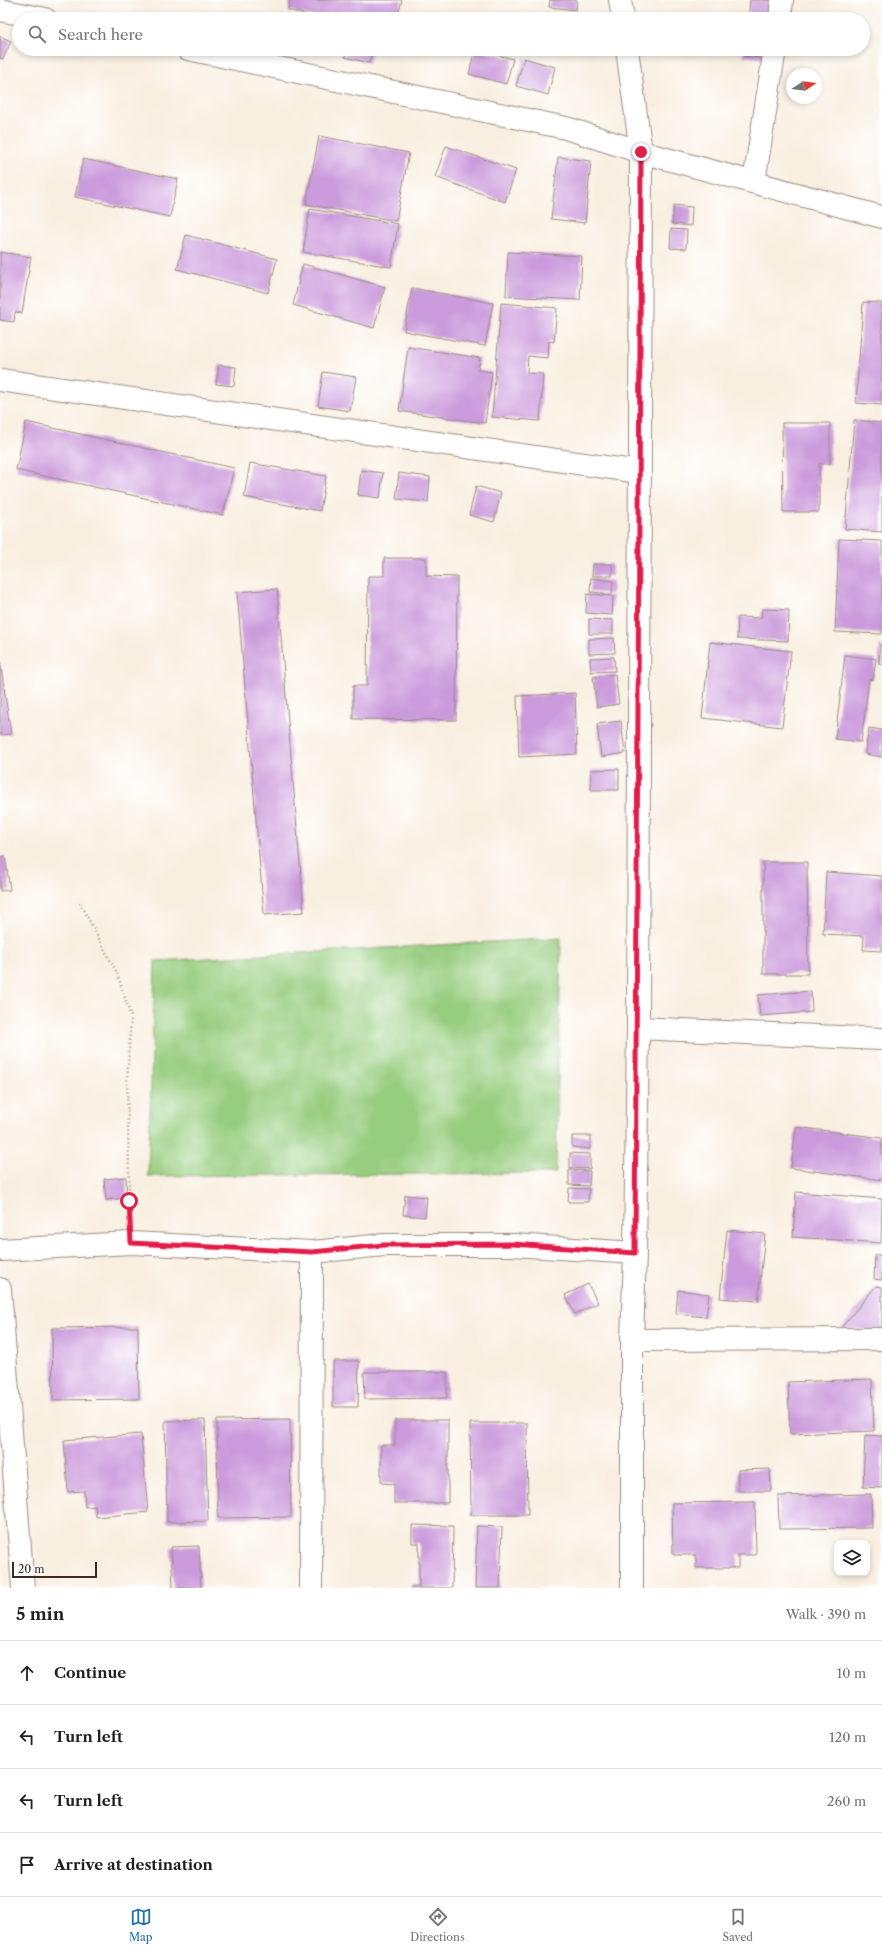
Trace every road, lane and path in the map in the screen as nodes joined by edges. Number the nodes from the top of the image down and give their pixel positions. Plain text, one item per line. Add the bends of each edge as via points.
1 (620, 0) edge
2 (782, 0) edge
3 (0, 10) edge
4 (12, 12) edge
5 (622, 12) edge
6 (781, 12) edge
7 (221, 56) edge
8 (628, 56) edge
9 (774, 56) edge
10 (641, 152) junction
11 (754, 182) junction
12 (882, 217) edge
13 (0, 380) edge
14 (640, 472) junction
15 (80, 903) dead end
16 (638, 1028) junction
17 (882, 1040) edge
18 (131, 1243) junction
19 (0, 1250) edge
20 (312, 1252) junction
21 (635, 1253) junction
22 (0, 1290) edge
23 (882, 1339) edge
24 (632, 1340) junction
25 (22, 1588) edge
26 (311, 1588) edge
27 (632, 1588) edge

1 - 5 street
2 - 6 street
3 - 4 street
7 - 10 street via 566,128
8 - 10 street
9 - 11 street
10 - 11 street
10 - 14 street
11 - 12 street
13 - 14 street
14 - 16 street
15 - 18 path via 117,973 131,1017 127,1082
16 - 17 street
16 - 21 street
18 - 19 street
18 - 20 street
20 - 21 street via 384,1245 513,1244
20 - 26 street
21 - 24 street
22 - 25 street
23 - 24 street
24 - 27 street

